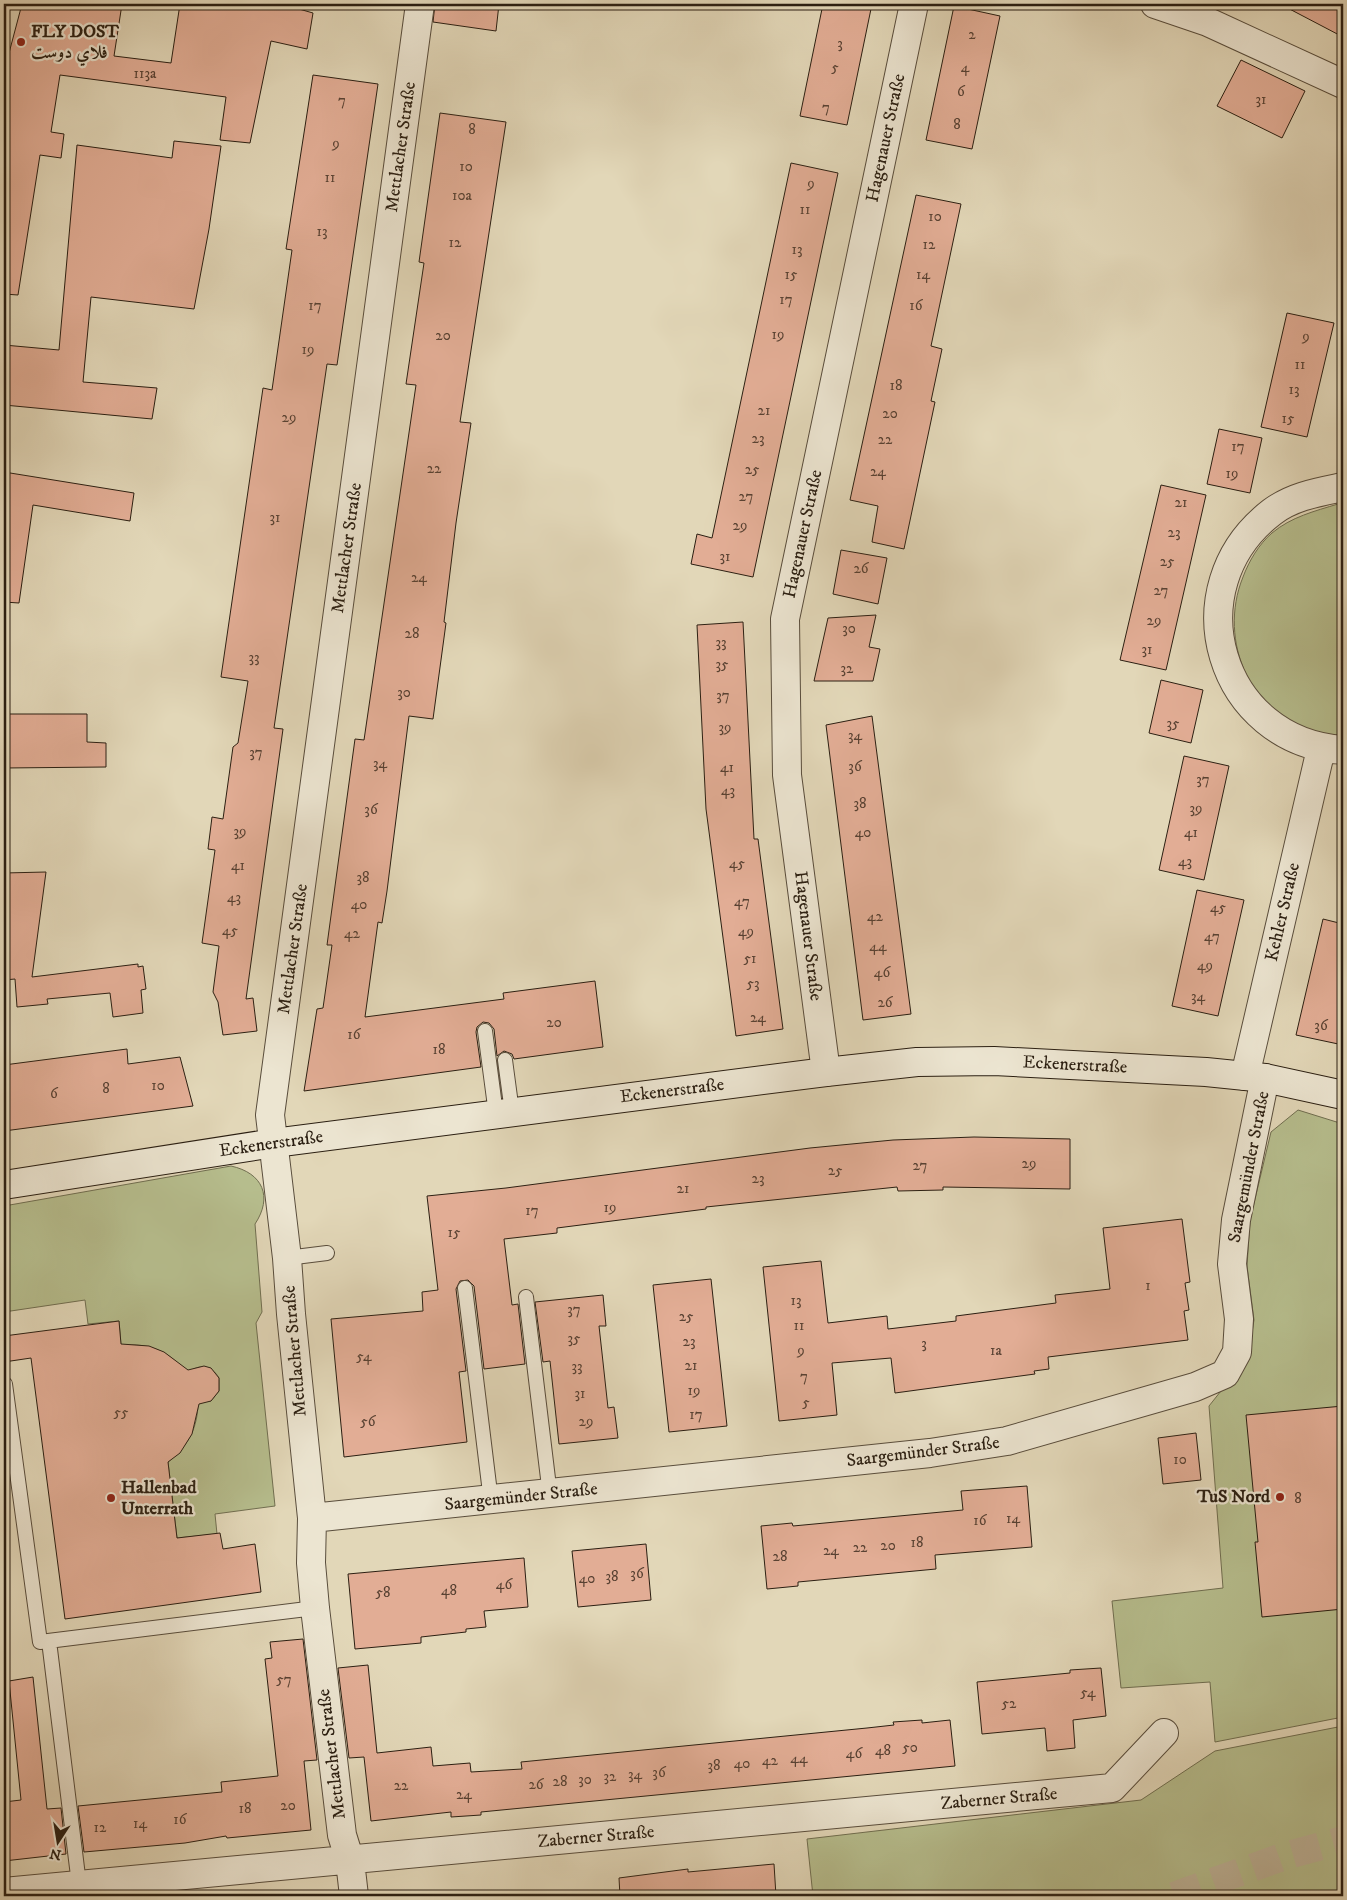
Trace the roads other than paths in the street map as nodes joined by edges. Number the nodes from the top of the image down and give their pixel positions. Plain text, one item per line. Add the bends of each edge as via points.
1 (420, 4) edge
2 (914, 4) edge
3 (1155, 4) edge
4 (1343, 84) edge
5 (1343, 487) edge
6 (1332, 750) edge
7 (485, 1031) dead end
8 (505, 1060) dead end
9 (826, 1072) junction
10 (1255, 1077) junction
11 (1343, 1095) edge
12 (504, 1113) junction
13 (274, 1143) junction
14 (4, 1185) edge
15 (327, 1254) dead end
16 (287, 1258) junction
17 (465, 1288) dead end
18 (526, 1297) dead end
19 (5, 1384) dead end
20 (550, 1495) junction
21 (491, 1501) junction
22 (312, 1518) junction
23 (315, 1608) junction
24 (49, 1641) junction
25 (1164, 1733) dead end
26 (350, 1861) junction
27 (79, 1884) junction
28 (4, 1892) edge
29 (354, 1896) edge

1 - 13 street, Mettlacher Straße via 270,1115
2 - 9 street, Hagenauer Straße via 785,619 787,775
3 - 4 street via 1208,22
5 - 6 street, Kehler Straße via 1307,494 1290,502 1273,511 1245,537 1226,570 1217,608 1220,646 1232,681 1255,712 1285,735
6 - 10 street, Kehler Straße
7 - 12 lane
8 - 12 lane
9 - 10 street, Eckenerstraße via 917,1062 994,1061
9 - 12 street, Eckenerstraße
10 - 11 street, Eckenerstraße
10 - 20 street, Saargemünder Straße via 1232,1264 1239,1319 1238,1352 1225,1374 1195,1387 1007,1441 930,1453
12 - 13 street, Eckenerstraße
13 - 14 street, Eckenerstraße
13 - 16 street, Mettlacher Straße
15 - 16 lane
16 - 22 street, Mettlacher Straße
17 - 21 lane
18 - 20 lane
19 - 24 lane via 40,1642
20 - 21 street, Saargemünder Straße
21 - 22 street, Saargemünder Straße
22 - 23 street, Mettlacher Straße
23 - 24 lane
23 - 26 street, Mettlacher Straße via 342,1835
24 - 27 lane
25 - 26 street, Zaberner Straße via 1112,1788
26 - 27 street, Zaberner Straße
26 - 29 street, Mettlacher Straße
27 - 28 street, Zaberner Straße

